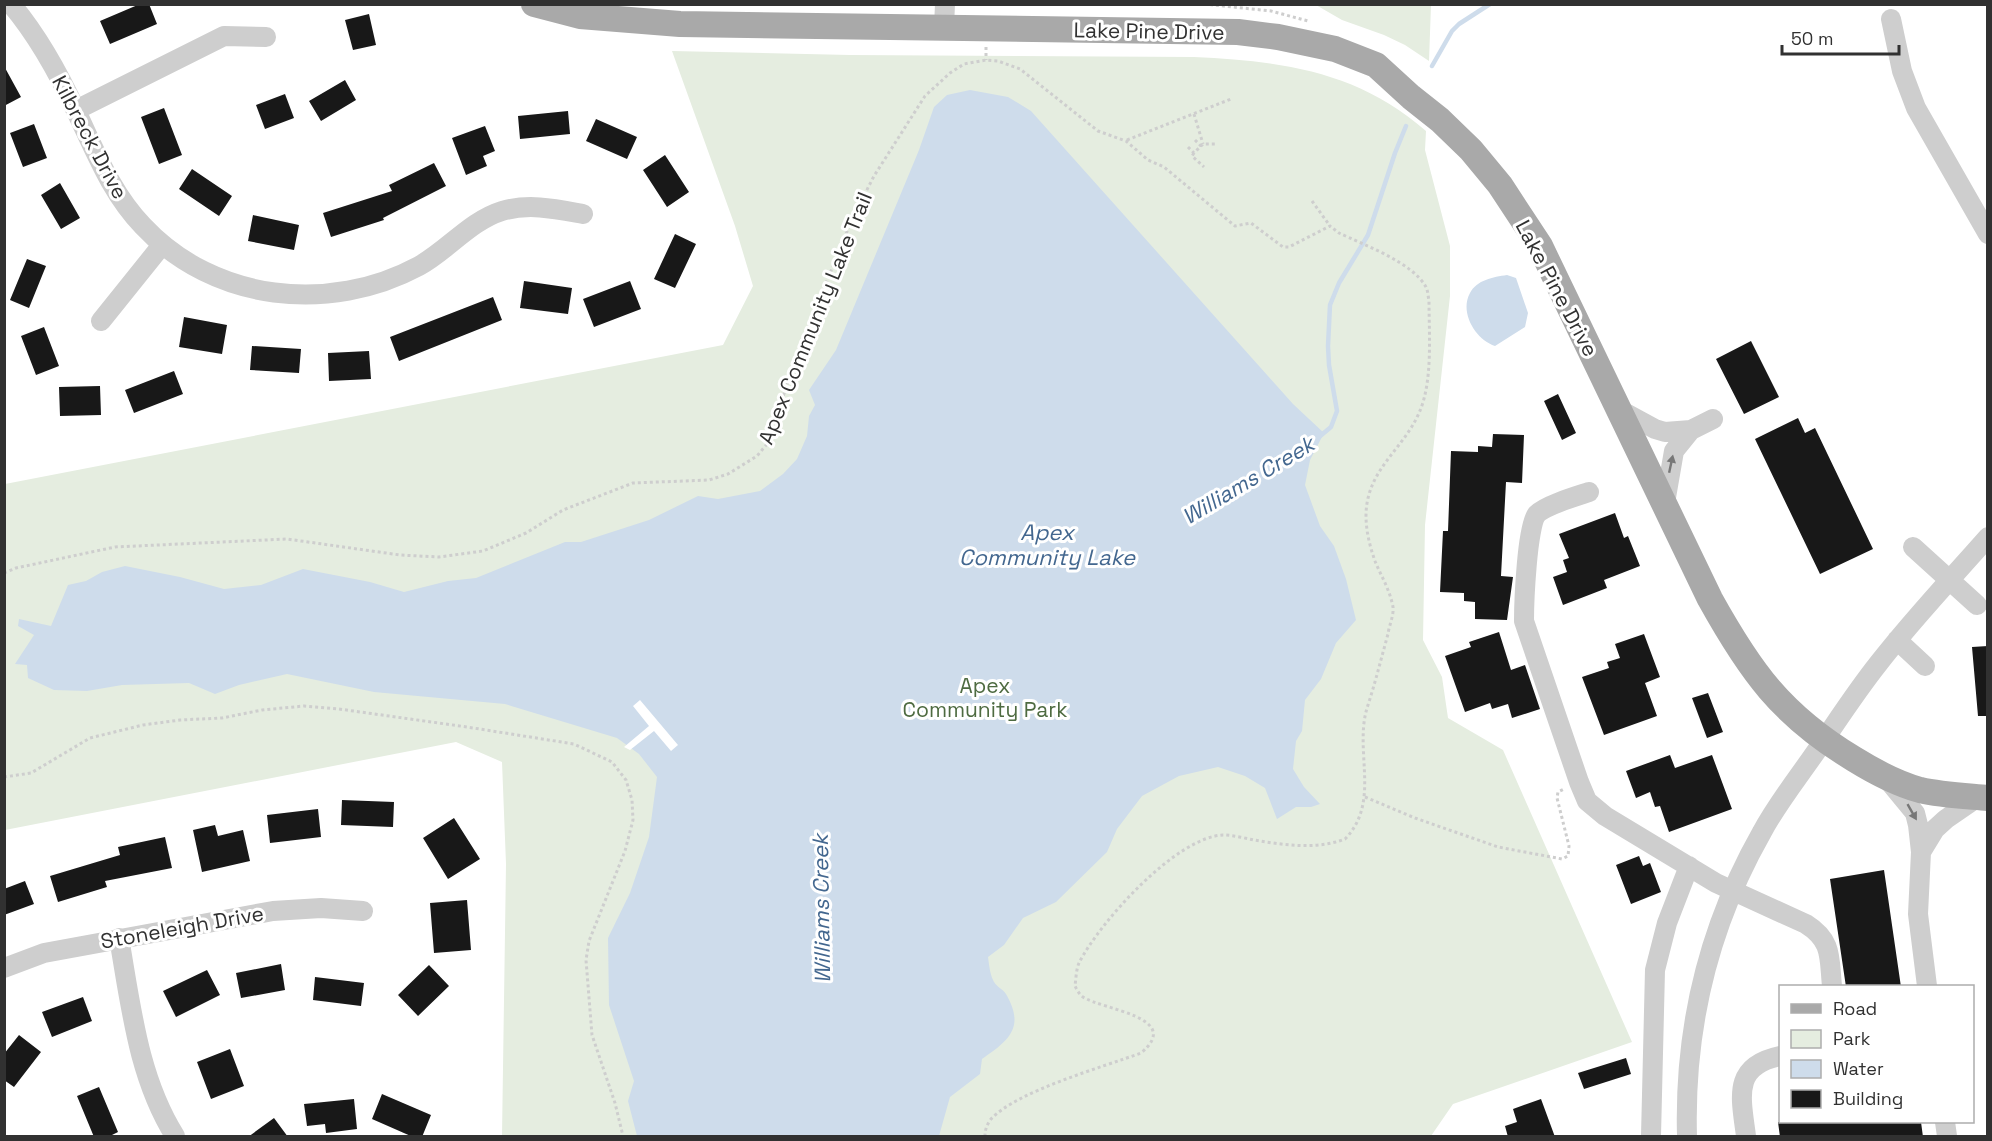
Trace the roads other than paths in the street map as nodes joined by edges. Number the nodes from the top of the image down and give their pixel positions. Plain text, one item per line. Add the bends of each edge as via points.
1 (11, 4) edge
2 (534, 4) edge
3 (944, 16) edge
4 (1891, 19) dead end
5 (266, 37) dead end
6 (76, 110) junction
7 (1983, 213) edge
8 (583, 214) dead end
9 (1988, 234) edge
10 (162, 245) junction
11 (101, 321) dead end
12 (1620, 410) junction
13 (1713, 419) dead end
14 (1691, 430) junction
15 (1589, 492) dead end
16 (1665, 503) junction
17 (1988, 537) edge
18 (1913, 547) dead end
19 (1950, 581) junction
20 (1977, 605) dead end
21 (1897, 640) junction
22 (1925, 666) dead end
23 (1824, 741) junction
24 (1887, 779) junction
25 (1983, 797) edge
26 (1921, 852) junction
27 (1689, 866) junction
28 (1732, 890) junction
29 (363, 911) dead end
30 (119, 938) junction
31 (4, 968) edge
32 (1832, 985) edge
33 (1927, 985) edge
34 (1779, 1056) edge
35 (175, 1137) edge
36 (1651, 1137) edge
37 (1687, 1137) edge
38 (1746, 1137) edge

1 - 6 street, Kilbreck Drive via 39,41
2 - 3 main road, Lake Pine Drive via 580,16 680,24
3 - 12 main road, Lake Pine Drive via 1238,32 1335,49 1376,65 1440,120 1500,185 1540,246
4 - 7 street via 1902,71 1916,108
5 - 6 street via 224,36
6 - 10 street, Kilbreck Drive via 108,180 141,225
7 - 9 street
8 - 10 street, Kilbreck Drive via 537,207 503,211 398,276 359,290 321,295 247,288 210,274
10 - 11 street
12 - 14 street via 1665,432
12 - 16 main road, Lake Pine Drive
13 - 14 street
16 -> 14 street via 1674,451
15 - 27 street via 1538,514 1532,527 1524,621 1587,801
16 - 23 main road, Lake Pine Drive via 1710,599 1750,667 1788,710
17 - 19 street
18 - 19 street
19 - 20 street
19 - 21 street
21 - 22 street
21 - 23 street
23 - 24 main road, Lake Pine Drive
23 - 28 street via 1768,821
24 - 25 main road, Lake Pine Drive via 1922,790
24 -> 26 street via 1916,813
25 - 26 street via 1946,819
26 - 33 street via 1918,914
27 - 28 street
27 - 36 street via 1666,923 1655,970
28 - 32 street via 1820,932 1828,947
28 - 37 street via 1716,933 1693,1024 1686,1093
29 - 30 street, Stoneleigh Drive via 273,911
30 - 31 street, Stoneleigh Drive via 44,953
30 - 35 street via 144,1067
34 - 38 street via 1752,1067 1745,1078 1741,1098

